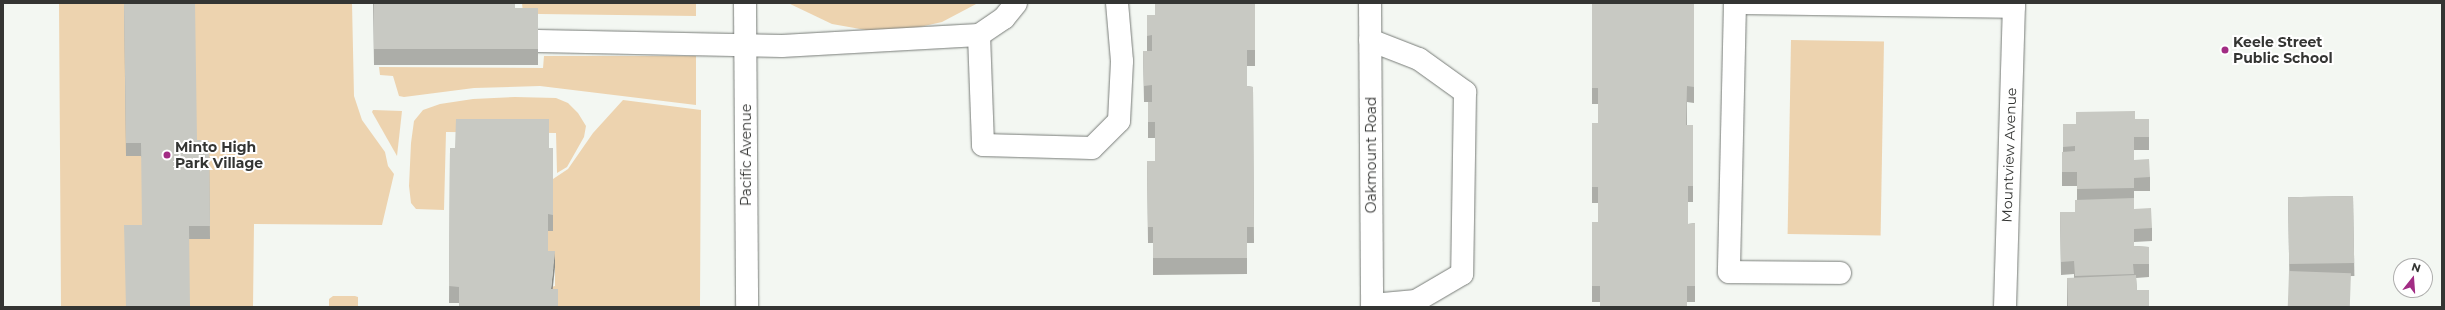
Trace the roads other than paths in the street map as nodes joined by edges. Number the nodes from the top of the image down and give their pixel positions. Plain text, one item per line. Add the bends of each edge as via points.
1 (745, 3) edge
2 (1016, 3) edge
3 (1116, 3) edge
4 (1370, 3) edge
5 (1735, 3) edge
6 (2014, 5) edge
7 (979, 35) junction
8 (1370, 40) junction
9 (538, 41) edge
10 (746, 45) junction
11 (1840, 273) dead end
12 (1372, 306) edge
13 (747, 307) edge
14 (2005, 307) edge

1 - 10 street, Pacific Avenue
2 - 7 street via 1004,18
3 - 7 street via 1122,61 1119,121 1092,148 983,145
4 - 8 street, Oakmount Road
5 - 6 street
5 - 11 street via 1729,272
6 - 14 street, Mountview Avenue
7 - 10 street via 782,46
8 - 12 street, Oakmount Road
8 - 12 street via 1418,59 1465,92 1462,274 1416,302
9 - 10 street
10 - 13 street, Pacific Avenue

